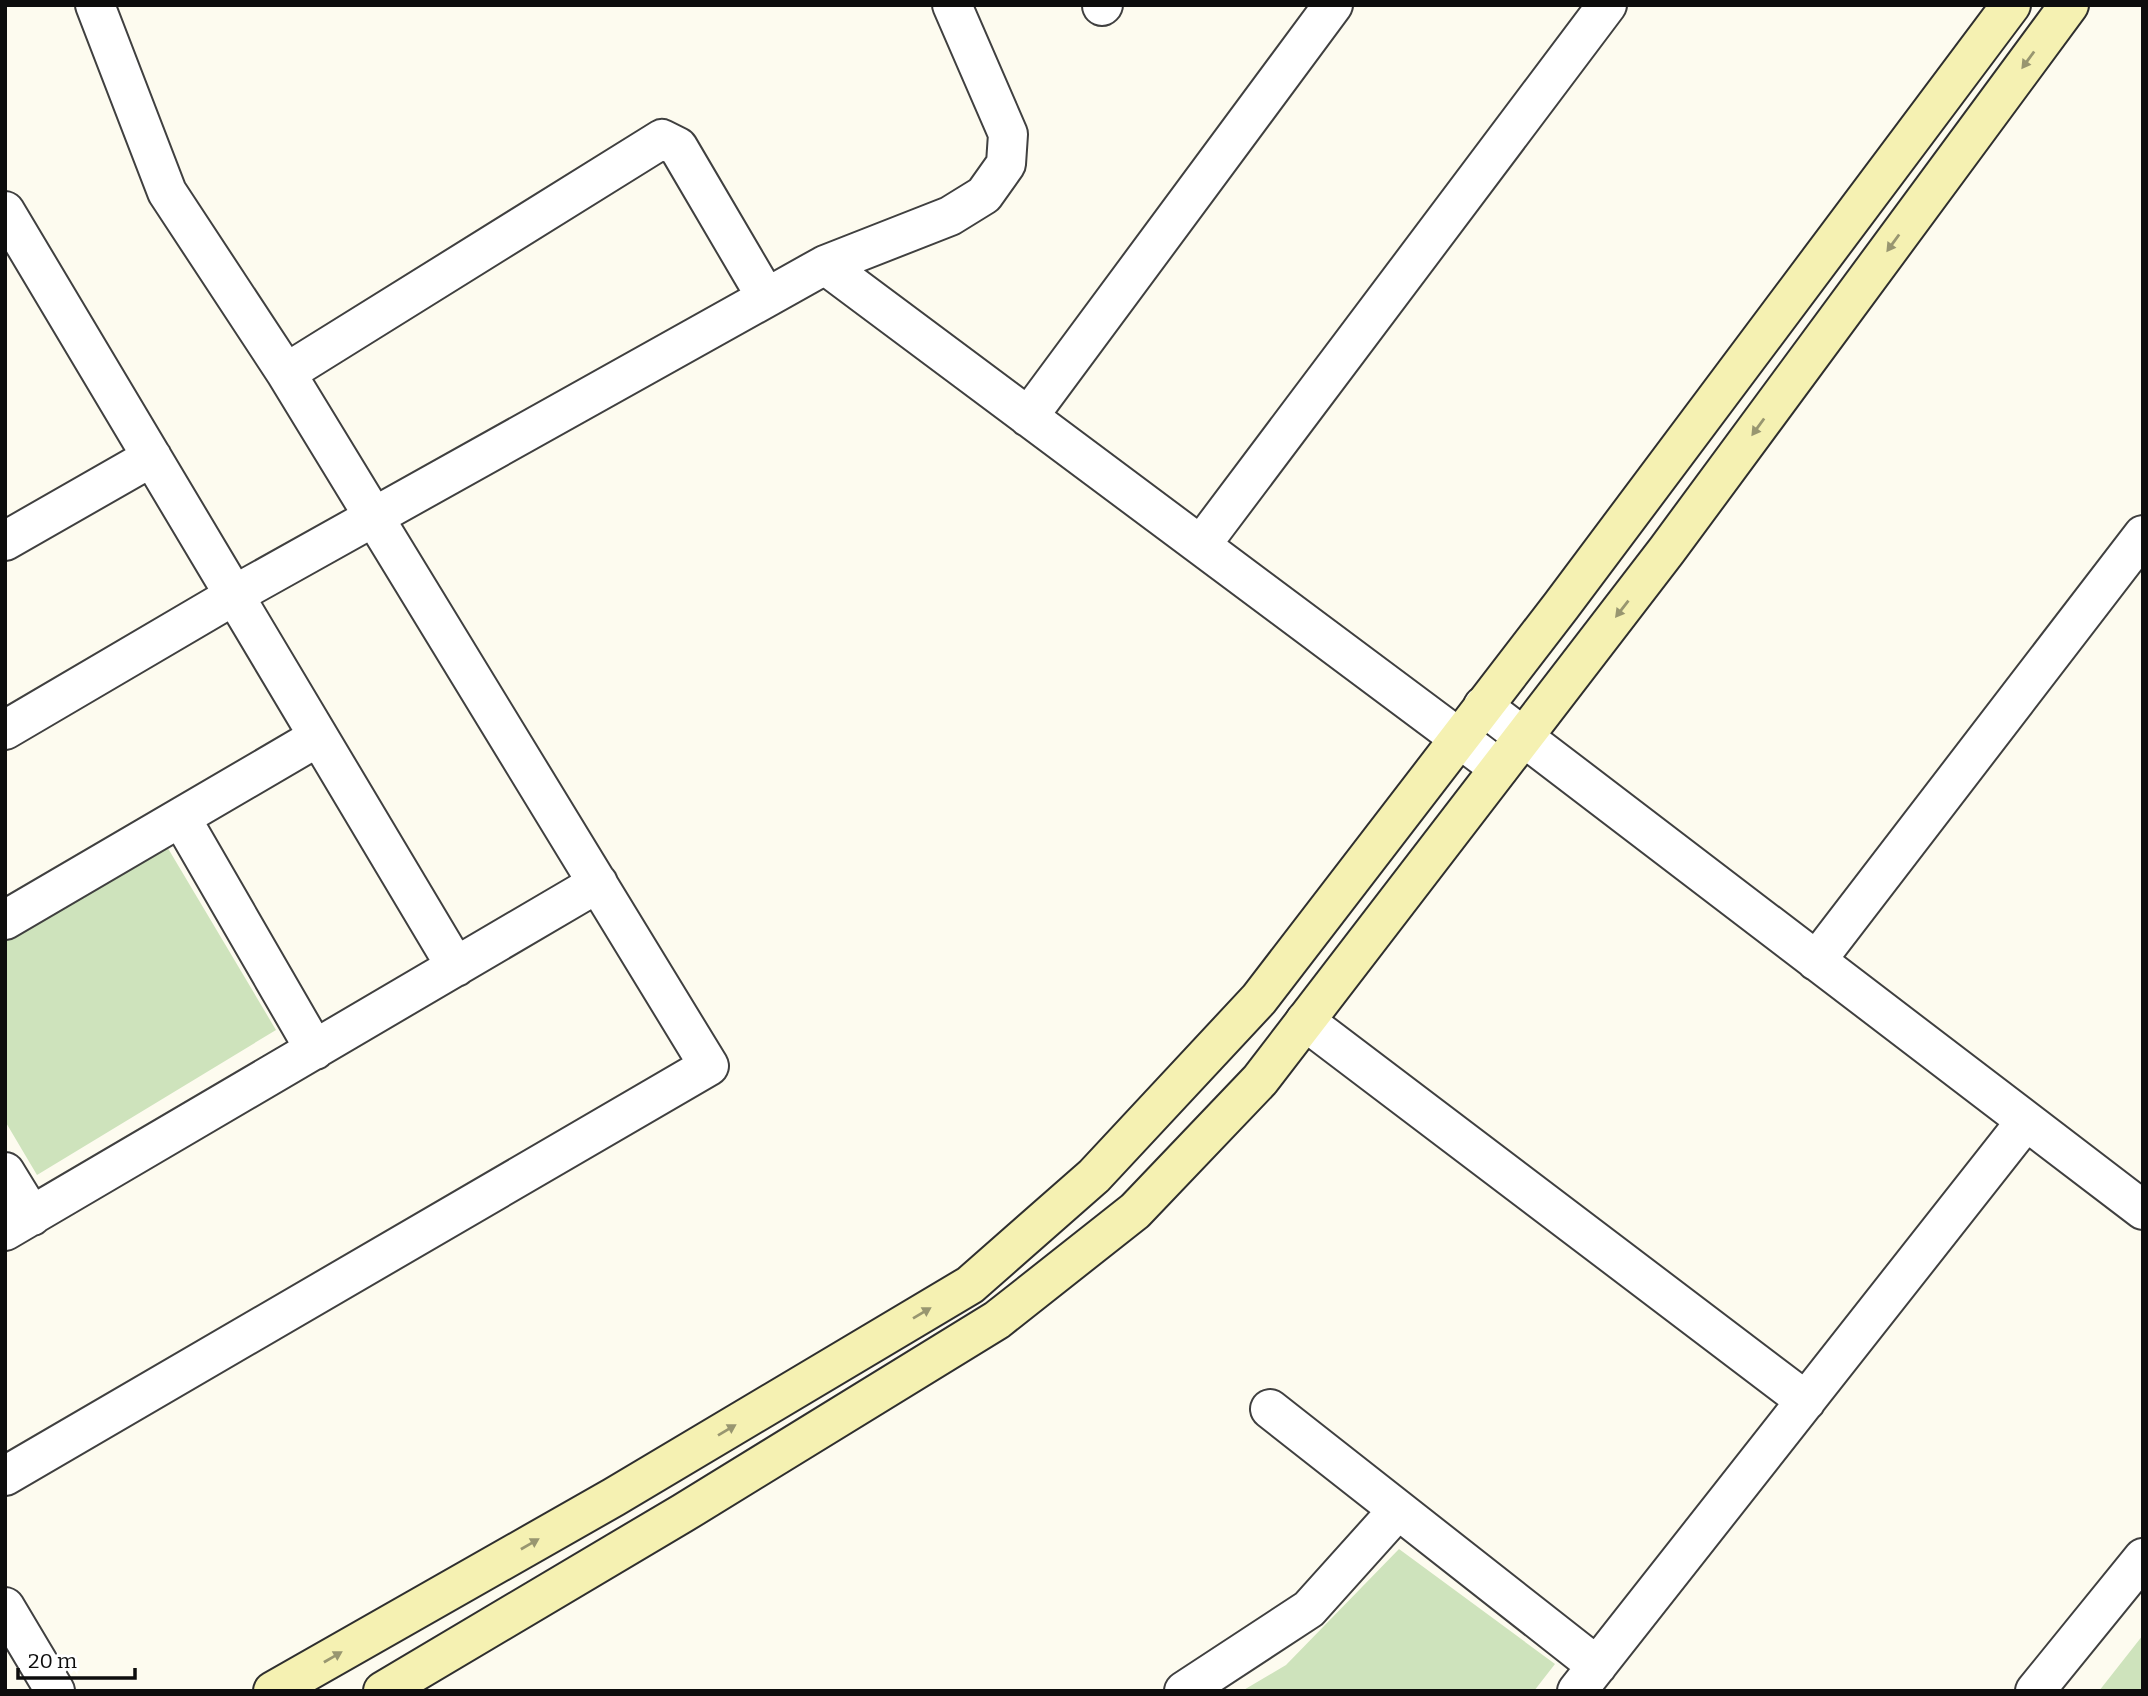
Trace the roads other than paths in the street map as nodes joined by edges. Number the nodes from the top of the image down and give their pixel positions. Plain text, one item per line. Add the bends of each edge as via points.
1 (94, 5) edge
2 (952, 5) edge
3 (1333, 5) edge
4 (1607, 5) edge
5 (2011, 5) edge
6 (2069, 5) edge
7 (5, 211) edge
8 (825, 265) junction
9 (766, 297) junction
10 (286, 373) junction
11 (1028, 417) junction
12 (152, 457) junction
13 (374, 517) junction
14 (9, 531) edge
15 (2143, 535) edge
16 (1200, 545) junction
17 (234, 596) junction
18 (1483, 706) junction
19 (5, 730) edge
20 (318, 737) junction
21 (1524, 737) junction
22 (1459, 738) junction
23 (1499, 768) junction
24 (181, 818) junction
25 (598, 884) junction
26 (5, 920) edge
27 (1816, 961) junction
28 (456, 967) junction
29 (1305, 1021) junction
30 (315, 1049) junction
31 (2026, 1121) junction
32 (1142, 1124) junction
33 (1182, 1161) junction
34 (5, 1172) edge
35 (2143, 1210) edge
36 (19, 1223) edge
37 (1806, 1401) junction
38 (1270, 1409) dead end
39 (5, 1476) edge
40 (1398, 1510) junction
41 (2143, 1558) edge
42 (5, 1607) edge
43 (1587, 1678) edge
44 (55, 1691) edge
45 (273, 1691) edge
46 (383, 1691) edge
47 (1184, 1691) edge
48 (2035, 1691) edge

1 - 10 street via 167,192
2 - 8 street via 1008,134 1006,164 984,195 950,216
3 - 11 street
4 - 16 street
5 - 18 street
6 -> 21 street
7 - 12 street
8 - 9 street
8 - 11 street
9 - 10 street via 678,147 662,139
9 - 13 street
10 - 13 street
11 - 16 street
12 - 14 street
12 - 17 street
13 - 17 street
13 - 25 street
15 - 27 street
16 - 22 street
17 - 19 street
17 - 20 street
18 - 21 street
18 - 22 street
20 - 24 street
20 - 28 street
21 - 23 street
21 - 27 street
22 - 23 street
22 - 32 street via 1259,999
23 - 29 street
24 - 26 street
24 - 30 street
25 - 28 street
25 - 39 street via 709,1066
27 - 31 street
28 - 30 street
29 - 33 street via 1260,1080
29 - 37 street
30 - 36 street
31 - 35 street
31 - 37 street
32 - 33 street
45 -> 32 street via 614,1497 970,1285 1094,1176
33 - 46 street via 1135,1211 997,1321
34 - 36 street
37 - 43 street
38 - 40 street
40 - 43 street
40 - 47 street via 1309,1609
41 - 48 street
42 - 44 street

